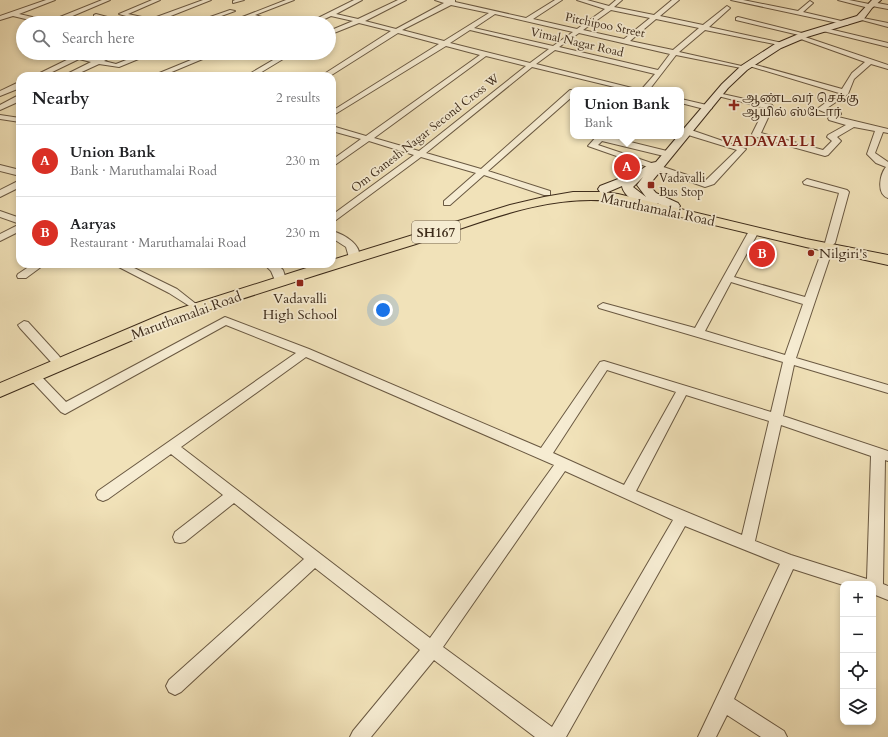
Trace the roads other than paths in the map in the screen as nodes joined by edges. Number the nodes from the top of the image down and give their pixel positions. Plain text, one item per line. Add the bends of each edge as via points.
1 (52, 0) edge
2 (107, 0) edge
3 (157, 0) edge
4 (208, 0) edge
5 (291, 0) edge
6 (359, 0) edge
7 (403, 0) edge
8 (438, 0) edge
9 (559, 0) edge
10 (580, 0) edge
11 (619, 0) edge
12 (676, 0) edge
13 (734, 0) edge
14 (841, 0) edge
15 (453, 1) edge
16 (810, 3) dead end
17 (873, 3) edge
18 (68, 6) dead end
19 (888, 7) edge
20 (610, 8) junction
21 (727, 8) dead end
22 (0, 10) edge
23 (83, 10) junction
24 (232, 11) dead end
25 (495, 12) junction
26 (800, 13) junction
27 (13, 14) junction
28 (330, 14) junction
29 (249, 15) joint
30 (21, 16) edge
31 (68, 16) edge
32 (131, 16) edge
33 (165, 16) edge
34 (217, 16) edge
35 (253, 16) edge
36 (326, 16) edge
37 (0, 18) edge
38 (655, 18) junction
39 (860, 18) junction
40 (738, 19) dead end
41 (527, 20) junction
42 (360, 21) junction
43 (847, 23) junction
44 (888, 25) edge
45 (468, 28) junction
46 (704, 28) junction
47 (336, 30) edge
48 (398, 30) junction
49 (824, 30) junction
50 (578, 31) junction
51 (802, 36) junction
52 (626, 41) junction
53 (445, 42) junction
54 (784, 44) junction
55 (888, 45) edge
56 (556, 48) junction
57 (675, 52) junction
58 (485, 54) junction
59 (72, 60) edge
60 (93, 60) edge
61 (132, 60) edge
62 (196, 60) edge
63 (278, 60) edge
64 (98, 61) junction
65 (870, 61) junction
66 (532, 64) junction
67 (747, 66) junction
68 (888, 67) edge
69 (46, 72) edge
70 (75, 72) edge
71 (166, 72) edge
72 (257, 72) edge
73 (331, 72) edge
74 (660, 73) junction
75 (589, 78) junction
76 (16, 87) edge
77 (579, 87) edge
78 (624, 87) edge
79 (648, 87) edge
80 (846, 92) junction
81 (0, 94) edge
82 (570, 95) edge
83 (718, 95) junction
84 (16, 100) edge
85 (684, 103) edge
86 (0, 108) edge
87 (708, 108) junction
88 (336, 111) edge
89 (0, 117) edge
90 (16, 119) edge
91 (853, 124) junction
92 (336, 129) edge
93 (884, 130) edge
94 (688, 132) junction
95 (684, 137) edge
96 (369, 138) junction
97 (600, 139) edge
98 (609, 139) edge
99 (682, 139) edge
100 (420, 154) junction
101 (667, 156) junction
102 (336, 161) edge
103 (888, 165) edge
104 (0, 168) edge
105 (888, 169) edge
106 (16, 172) edge
107 (482, 172) junction
108 (641, 182) junction
109 (807, 182) dead end
110 (16, 185) edge
111 (606, 192) junction
112 (547, 193) junction
113 (0, 194) edge
114 (888, 195) edge
115 (447, 203) dead end
116 (653, 206) junction
117 (0, 214) edge
118 (336, 217) edge
119 (16, 220) edge
120 (16, 229) edge
121 (754, 231) junction
122 (336, 236) edge
123 (0, 238) edge
124 (829, 245) junction
125 (888, 252) edge
126 (354, 256) junction
127 (336, 258) edge
128 (336, 260) edge
129 (888, 260) edge
130 (34, 268) edge
131 (128, 268) edge
132 (301, 268) edge
133 (302, 268) edge
134 (276, 274) edge
135 (22, 276) dead end
136 (728, 278) junction
137 (809, 302) junction
138 (191, 304) junction
139 (603, 306) dead end
140 (24, 325) dead end
141 (698, 333) junction
142 (305, 352) junction
143 (55, 359) junction
144 (789, 360) junction
145 (33, 375) junction
146 (0, 382) edge
147 (888, 389) edge
148 (0, 390) edge
149 (683, 390) junction
150 (777, 418) junction
151 (172, 447) junction
152 (544, 455) junction
153 (883, 455) edge
154 (562, 464) junction
155 (628, 492) junction
156 (103, 495) dead end
157 (234, 495) junction
158 (682, 518) junction
159 (180, 537) dead end
160 (747, 544) junction
161 (315, 559) junction
162 (789, 561) junction
163 (853, 581) edge
164 (875, 581) edge
165 (432, 650) junction
166 (175, 686) dead end
167 (724, 703) junction
168 (359, 737) edge
169 (550, 737) edge
170 (556, 737) edge
171 (707, 737) edge
172 (778, 737) edge

1 - 27 street
2 - 23 street
3 - 32 street via 122,14
4 - 33 street
5 - 29 street
6 - 28 street
7 - 42 street
8 - 15 street, Pitchipoo Street
9 - 41 street
10 - 20 street
11 - 20 street, Om Ganesh Nagar Second Cross W
12 - 38 street
13 - 26 street
14 - 17 street
15 - 25 street, Pitchipoo Street
15 - 48 street
16 - 26 street
17 - 19 street
17 - 39 main road
18 - 23 street
20 - 38 street
20 - 50 street, Om Ganesh Nagar Second Cross W
21 - 46 street
22 - 27 street
23 - 31 street
24 - 34 street
25 - 41 street, Pitchipoo Street
25 - 45 street
26 - 43 street
27 - 30 street
27 - 37 street
28 - 36 street
28 - 42 street
29 - 35 street
38 - 46 street
38 - 52 street
39 - 43 main road
39 - 44 street
40 - 51 street via 781,28
41 - 50 street, Pitchipoo Street
42 - 47 street
42 - 48 street
43 - 49 main road
45 - 53 street
45 - 56 street, Vimal Nagar Road
46 - 54 street
46 - 57 street
48 - 53 street
48 - 73 street
49 - 51 main road
49 - 55 street
50 - 52 street, Pitchipoo Street
50 - 56 street, Om Ganesh Nagar Second Cross W
51 - 54 main road
51 - 65 street
52 - 57 street, Pitchipoo Street
53 - 58 street
53 - 88 street
54 - 67 main road
56 - 66 street, Om Ganesh Nagar Second Cross W
56 - 74 street, Vimal Nagar Road
57 - 67 street, Pitchipoo Street
57 - 74 street
58 - 66 street
58 - 96 street
59 - 69 street
60 - 64 street
61 - 64 street via 117,66
62 - 71 street
63 - 72 street
64 - 70 street
65 - 68 street
65 - 80 street via 857,70 848,83
66 - 75 street
66 - 100 street, Om Ganesh Nagar Second Cross W
67 - 80 street, Pitchipoo Street
67 - 83 main road
74 - 79 street
75 - 77 street
75 - 78 street
76 - 81 street
80 - 91 street via 821,109 837,114 832,118
82 - 107 street
83 - 87 main road
83 - 91 street via 769,107 756,134 825,153 837,141 831,137
84 - 86 street
85 - 87 street
87 - 94 main road
89 - 90 street
91 - 93 street
92 - 96 street
93 - 103 street via 871,154 879,162
94 - 95 main road
94 - 108 street via 742,149 711,182 705,184
96 - 100 street
96 - 102 street
97 - 108 street via 592,146
98 - 101 street
99 - 101 main road
100 - 107 street
100 - 118 street, Om Ganesh Nagar Second Cross W
101 - 108 main road
104 - 106 street
105 - 114 street via 884,184
107 - 112 street
107 - 115 street
108 - 111 main road, Maruthamalai Road / SH167
108 - 111 main road
108 - 116 main road
108 - 124 main road, Maruthamalai Road / SH167 via 674,206
109 - 124 street via 844,192
110 - 113 street
111 - 112 main road, Maruthamalai Road / SH167
111 - 116 main road, Maruthamalai Road / SH167
111 - 126 main road, Maruthamalai Road / SH167 via 542,200
112 - 126 main road, Maruthamalai Road / SH167 via 457,219
116 - 121 main road, Maruthamalai Road / SH167
117 - 119 street
120 - 123 street
121 - 124 main road, Maruthamalai Road / SH167
121 - 136 street
122 - 126 street via 350,242
124 - 125 main road, Maruthamalai Road / SH167
124 - 129 main road, Maruthamalai Road / SH167
124 - 137 street
126 - 127 main road, Maruthamalai Road / SH167
126 - 128 main road, Maruthamalai Road / SH167
130 - 135 street
131 - 138 street via 173,291
132 - 134 main road, Maruthamalai Road / SH167
133 - 134 main road, Maruthamalai Road / SH167
134 - 138 main road, Maruthamalai Road / SH167
134 - 145 main road, Maruthamalai Road / SH167
136 - 137 street
136 - 141 street
137 - 144 street
138 - 143 main road, Maruthamalai Road / SH167 via 150,318
139 - 141 street
140 - 143 street
141 - 144 street
142 - 145 street via 225,321 65,408
142 - 151 street
142 - 152 street
143 - 146 main road, Maruthamalai Road / SH167
144 - 147 street
144 - 150 street
145 - 148 main road, Maruthamalai Road / SH167
149 - 150 street
149 - 152 street via 604,365
149 - 155 street
150 - 153 street
150 - 160 street
151 - 156 street
151 - 157 street
152 - 154 street
153 - 164 street
154 - 155 street
154 - 165 street
155 - 158 street
157 - 159 street
157 - 161 street
158 - 160 street
158 - 170 street
160 - 162 street
161 - 165 street
161 - 166 street
162 - 163 street
162 - 167 street
165 - 168 street
165 - 169 street
167 - 171 street
167 - 172 street

